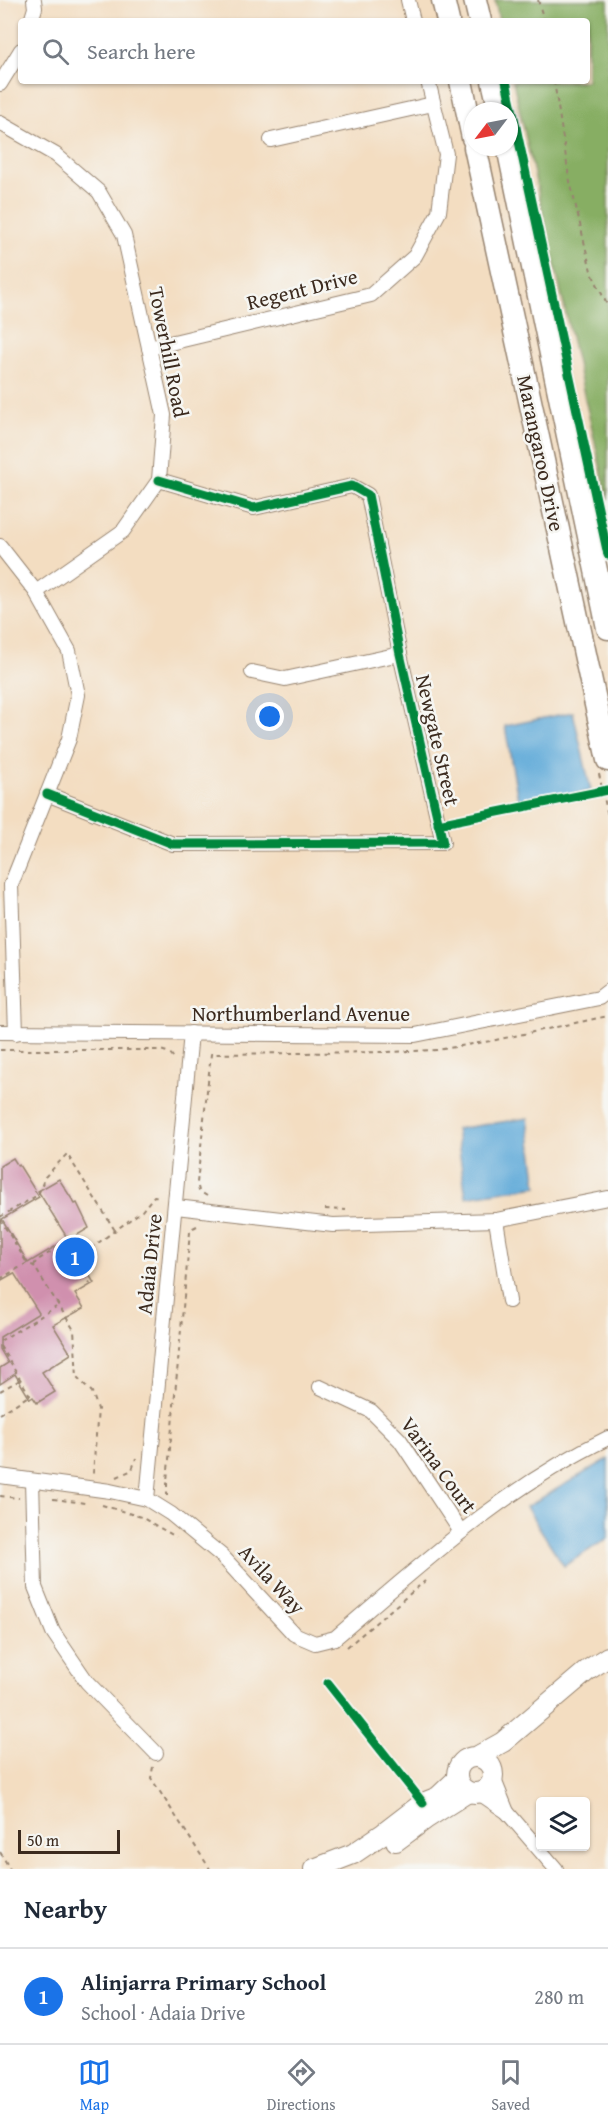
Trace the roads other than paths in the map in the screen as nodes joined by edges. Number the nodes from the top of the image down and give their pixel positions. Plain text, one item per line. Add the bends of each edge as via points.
1 (34, 0) edge
2 (408, 0) edge
3 (444, 0) edge
4 (475, 0) edge
5 (32, 18) edge
6 (412, 18) edge
7 (447, 18) edge
8 (479, 18) edge
9 (18, 55) edge
10 (0, 84) edge
11 (429, 84) edge
12 (462, 84) edge
13 (494, 84) edge
14 (465, 102) edge
15 (498, 102) edge
16 (433, 104) junction
17 (0, 123) edge
18 (271, 140) dead end
19 (477, 156) edge
20 (489, 156) edge
21 (510, 156) edge
22 (497, 253) junction
23 (148, 348) junction
24 (159, 480) junction
25 (0, 546) edge
26 (36, 592) junction
27 (608, 628) edge
28 (400, 654) junction
29 (252, 672) dead end
30 (608, 760) edge
31 (46, 794) junction
32 (5, 884) edge
33 (605, 996) edge
34 (0, 1032) edge
35 (16, 1033) junction
36 (191, 1033) junction
37 (608, 1198) edge
38 (176, 1207) junction
39 (496, 1220) junction
40 (509, 1301) dead end
41 (320, 1387) dead end
42 (608, 1438) edge
43 (0, 1476) edge
44 (32, 1481) junction
45 (147, 1499) junction
46 (461, 1532) junction
47 (608, 1657) edge
48 (156, 1753) road end
49 (486, 1767) junction
50 (468, 1788) junction
51 (507, 1812) junction
52 (314, 1869) edge
53 (350, 1869) edge
54 (556, 1869) edge

1 - 5 street
2 - 6 street
3 - 7 main road
4 - 8 main road
9 - 10 street
11 - 16 street, Regent Drive
12 - 14 main road
13 - 15 main road
16 - 18 street
16 - 23 street, Regent Drive via 446,154 439,212 415,256 371,295
17 - 23 street, Towerhill Road via 56,155 99,192 124,235
19 - 22 main road, Marangaroo Drive
20 - 22 main road
21 - 27 main road, Marangaroo Drive
22 - 30 main road, Marangaroo Drive
23 - 24 street, Towerhill Road via 164,414
24 - 26 street via 123,531
24 - 28 street, Newgate Street via 254,508 352,486 368,495
25 - 26 street
26 - 31 street via 69,651 78,695 69,739
28 - 29 street via 285,679
28 - 31 street, Newgate Street via 443,843 173,844
31 - 32 street
32 - 35 street
33 - 36 street, Northumberland Avenue via 415,1035
34 - 35 street, Northumberland Avenue
35 - 36 street, Northumberland Avenue
36 - 38 street, Adaia Drive
37 - 39 street
38 - 39 street via 333,1225
38 - 45 street, Adaia Drive
39 - 40 street
41 - 46 street, Varina Court via 371,1411 400,1440
42 - 46 street, Avila Way via 578,1452 502,1500
43 - 44 street, Avila Way
44 - 45 street, Avila Way
44 - 48 street via 35,1587 53,1632 87,1682
45 - 46 street, Avila Way via 222,1556 294,1634 315,1643 335,1638
47 - 49 street via 503,1742
49 - 50 street via 489,1787
49 - 50 street via 471,1757 461,1763 458,1768
49 - 51 street
50 - 51 street
50 - 52 street via 423,1803 353,1854
50 - 53 street via 388,1847
51 - 54 street

